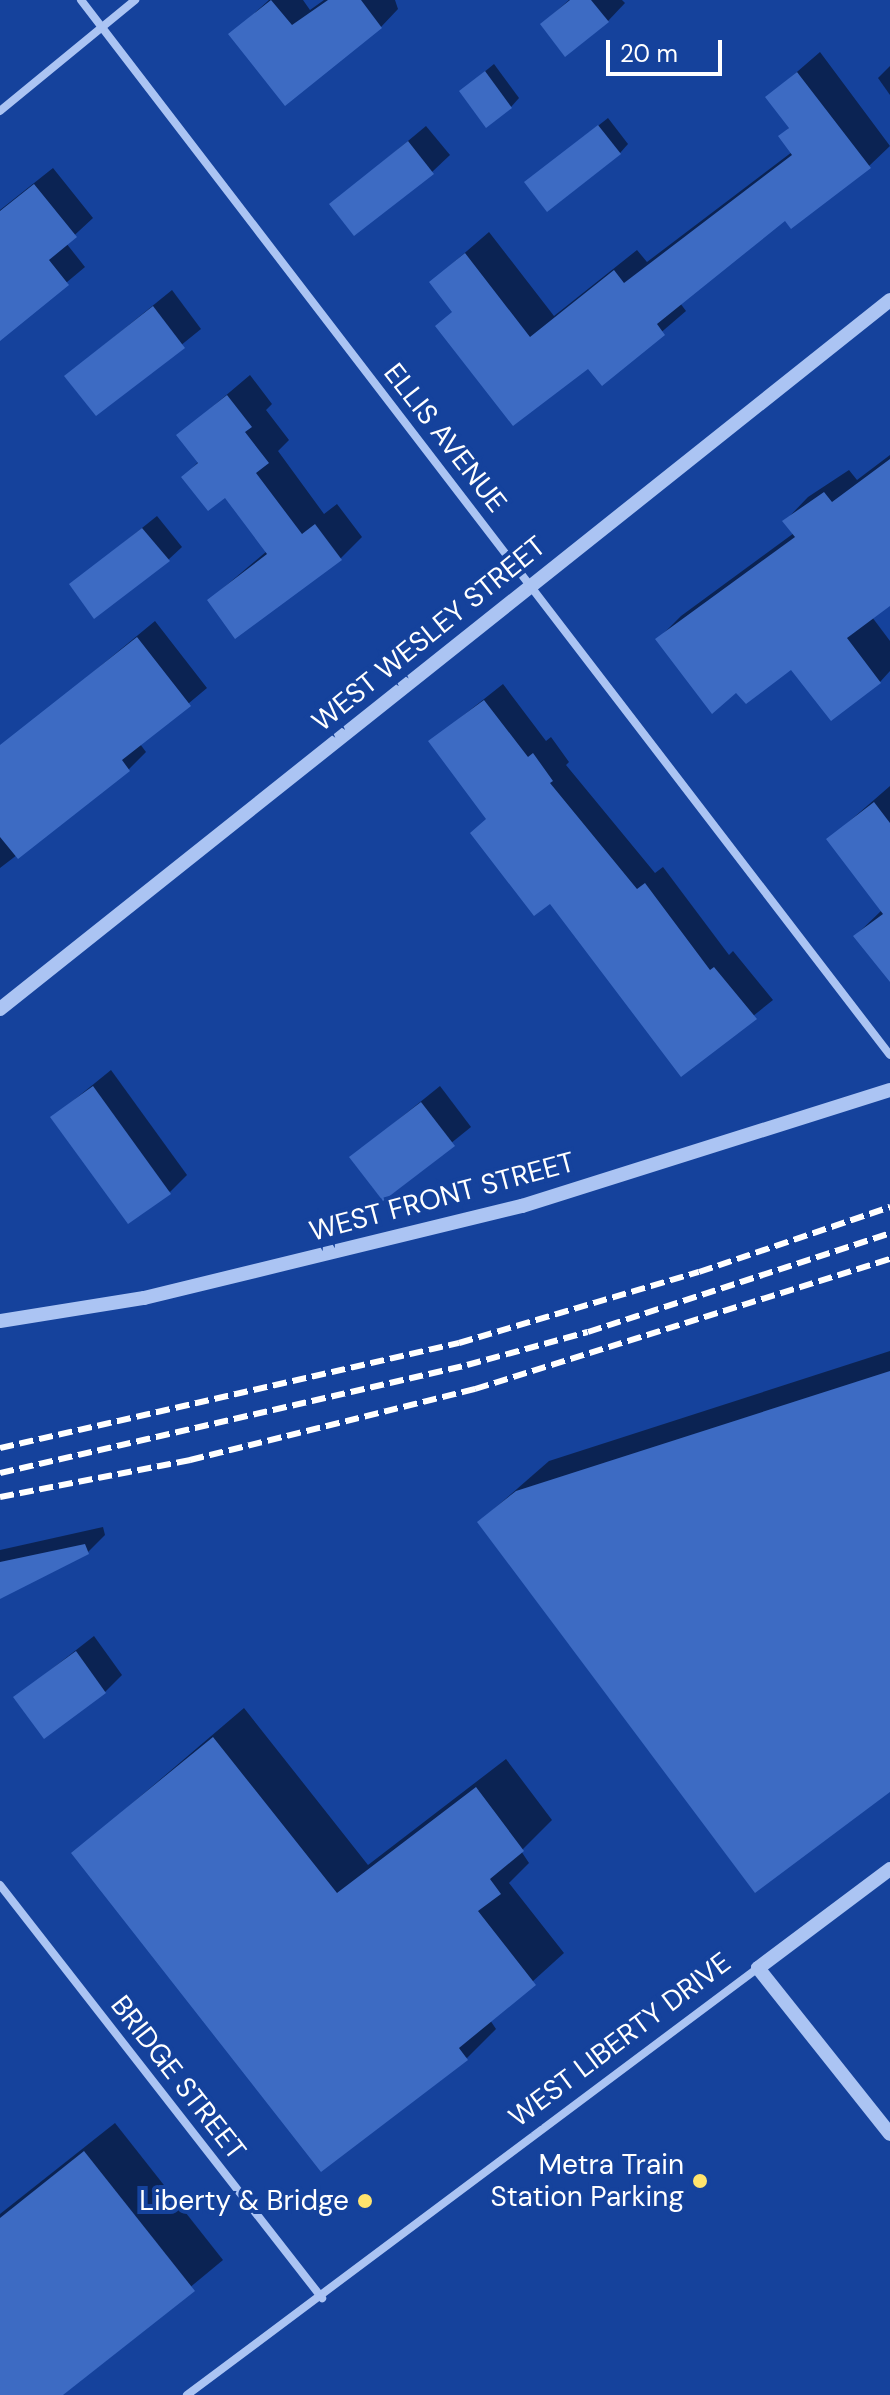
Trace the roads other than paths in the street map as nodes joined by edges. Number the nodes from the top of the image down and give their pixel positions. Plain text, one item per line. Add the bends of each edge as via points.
1 (81, 0) edge
2 (135, 0) edge
3 (101, 27) junction
4 (0, 111) edge
5 (890, 300) edge
6 (530, 586) junction
7 (0, 1009) edge
8 (890, 1055) edge
9 (890, 1090) edge
10 (0, 1321) edge
11 (890, 1869) edge
12 (0, 1885) edge
13 (758, 1968) junction
14 (890, 2134) edge
15 (322, 2298) junction
16 (187, 2395) edge

1 - 3 street, ELLIS AVENUE
2 - 3 street
3 - 4 street
3 - 6 street, ELLIS AVENUE
5 - 6 street, WEST WESLEY STREET
6 - 7 street, WEST WESLEY STREET
6 - 8 street, ELLIS AVENUE
9 - 10 street, WEST FRONT STREET via 507,1210 144,1298
11 - 13 street, WEST LIBERTY DRIVE
12 - 15 street, BRIDGE STREET
13 - 14 street
13 - 15 street, WEST LIBERTY DRIVE
15 - 16 street, WEST LIBERTY DRIVE

